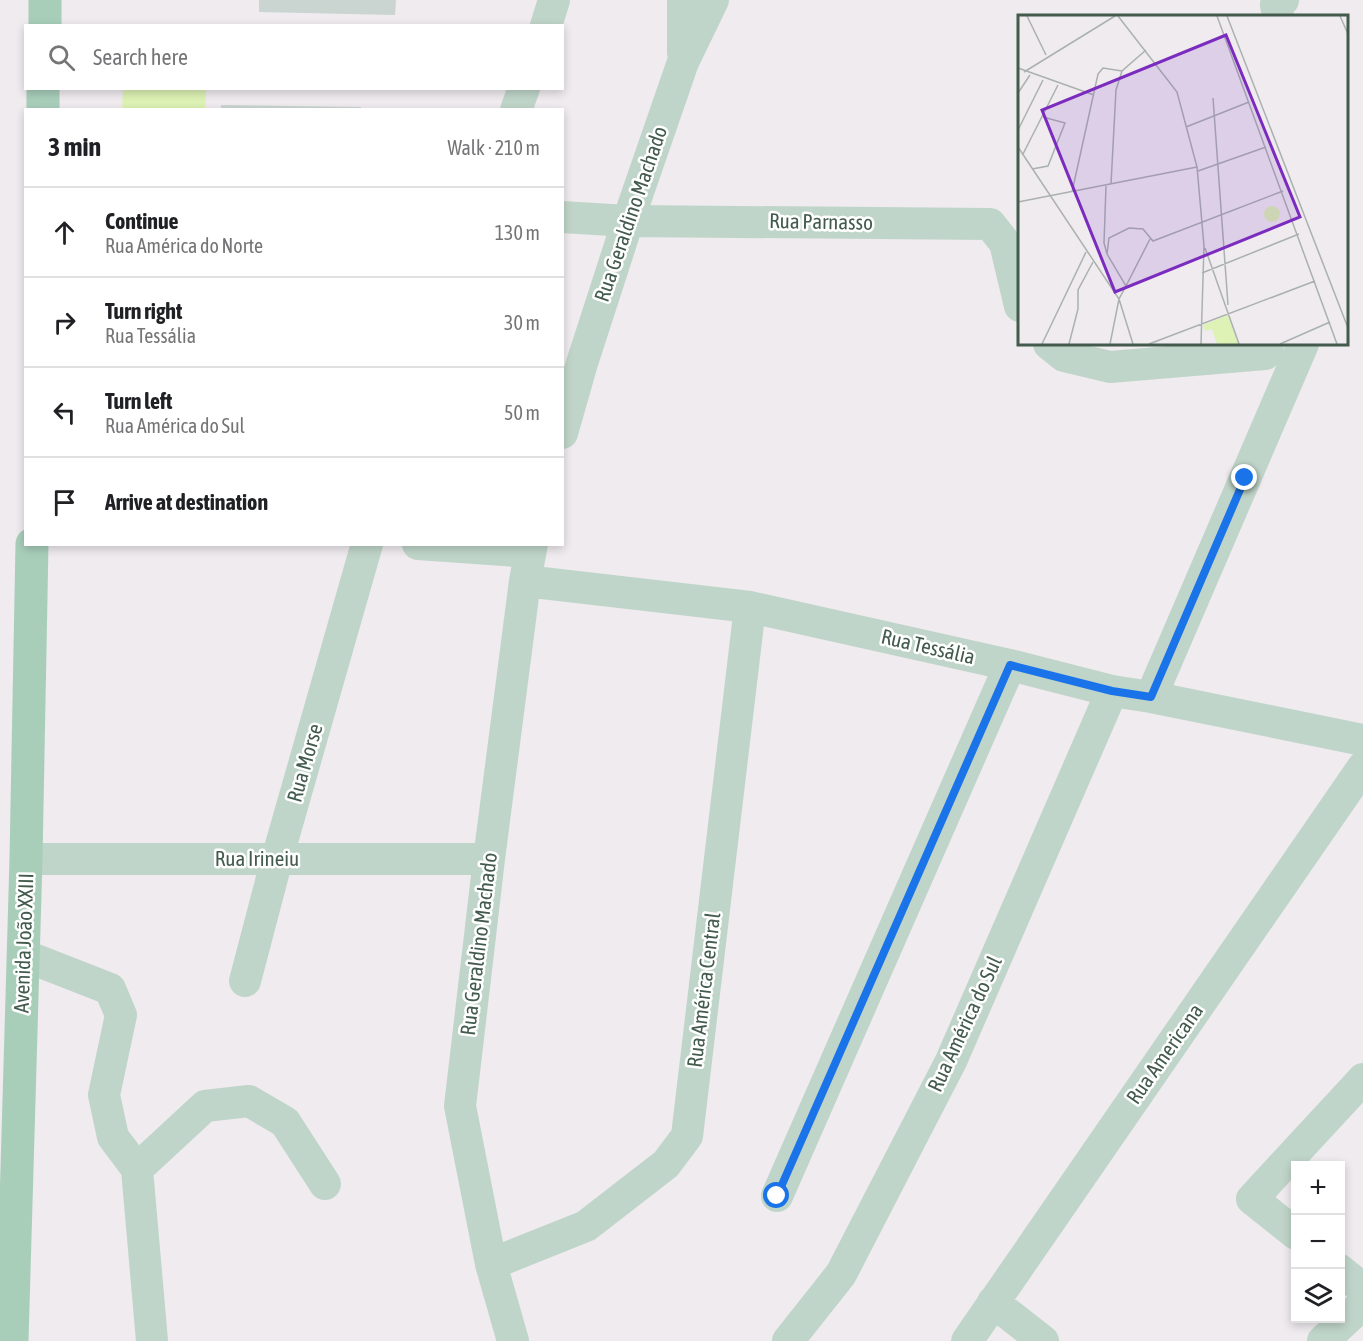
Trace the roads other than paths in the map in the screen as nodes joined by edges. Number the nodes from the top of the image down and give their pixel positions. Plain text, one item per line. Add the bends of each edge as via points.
1 (45, 0) edge
2 (554, 0) edge
3 (683, 0) edge
4 (713, 0) edge
5 (45, 24) edge
6 (547, 24) edge
7 (683, 62) junction
8 (43, 90) edge
9 (523, 90) edge
10 (43, 108) edge
11 (517, 108) edge
12 (564, 217) edge
13 (628, 221) junction
14 (1012, 237) edge
15 (1018, 289) edge
16 (1050, 345) edge
17 (1268, 345) edge
18 (1303, 345) edge
19 (564, 426) edge
20 (32, 546) edge
21 (366, 546) edge
22 (433, 546) edge
23 (529, 559) edge
24 (750, 607) junction
25 (1010, 665) junction
26 (1112, 691) junction
27 (1151, 697) junction
28 (1363, 740) edge
29 (1363, 767) edge
30 (26, 859) junction
31 (277, 859) junction
32 (489, 859) junction
33 (23, 955) junction
34 (245, 981) dead end
35 (1363, 1079) edge
36 (137, 1170) junction
37 (325, 1184) dead end
38 (777, 1196) dead end
39 (1291, 1230) edge
40 (492, 1264) junction
41 (1345, 1273) edge
42 (1363, 1289) edge
43 (993, 1302) junction
44 (1363, 1304) edge
45 (12, 1341) edge
46 (152, 1341) edge
47 (513, 1341) edge
48 (788, 1341) edge
49 (967, 1341) edge
50 (1043, 1341) edge
51 (1323, 1341) edge

1 - 5 main road
2 - 6 street
3 - 7 street
4 - 7 street, Rua Geraldino Machado
7 - 13 street, Rua Geraldino Machado
8 - 10 main road
9 - 11 street
12 - 13 street, Rua Parnasso
13 - 14 street, Rua Parnasso via 990,224
13 - 19 street, Rua Geraldino Machado
14 - 15 street, Rua Parnasso
16 - 17 street via 1064,357 1110,367 1265,354
18 - 27 street
20 - 30 main road, Avenida João XXIII
21 - 31 street, Rua Morse
22 - 23 street, Rua Tessália
23 - 24 street, Rua Tessália
23 - 32 street, Rua Geraldino Machado
24 - 25 street, Rua Tessália
24 - 40 street, Rua América Central via 687,1136 666,1164 586,1226
25 - 26 street, Rua Tessália
25 - 38 street
26 - 27 street, Rua Tessália
26 - 48 street, Rua América do Sul via 951,1061 841,1274
27 - 28 street, Rua Tessália
29 - 43 street, Rua Americana
30 - 31 street, Rua Irineiu
30 - 33 main road, Avenida João XXIII
31 - 32 street, Rua Irineiu
31 - 34 street, Rua Morse
32 - 40 street, Rua Geraldino Machado via 460,1106
33 - 36 street via 110,989 121,1015 104,1095 113,1137
33 - 45 main road, Avenida João XXIII
35 - 39 street via 1251,1199
36 - 37 street via 205,1106 249,1101 285,1122
36 - 46 street
40 - 47 street, Rua Geraldino Machado
41 - 42 street
43 - 49 street, Rua Americana
43 - 50 street
44 - 51 street

